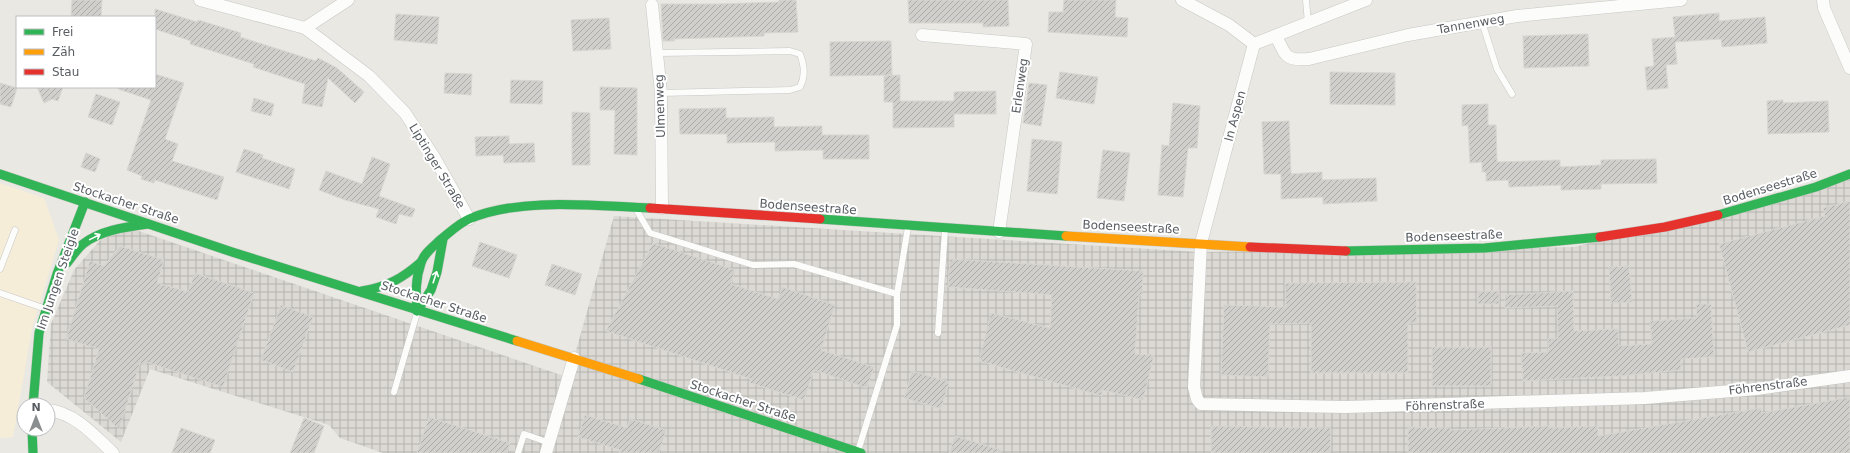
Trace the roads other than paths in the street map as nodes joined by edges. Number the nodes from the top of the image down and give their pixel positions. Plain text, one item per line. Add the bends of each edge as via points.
1 (200, 0) edge
2 (348, 0) edge
3 (1182, 0) edge
4 (1306, 0) edge
5 (1366, 0) edge
6 (1681, 0) edge
7 (1823, 0) edge
8 (652, 5) dead end
9 (1482, 22) junction
10 (1308, 23) junction
11 (305, 28) junction
12 (922, 35) dead end
13 (1276, 36) junction
14 (1254, 44) junction
15 (658, 53) junction
16 (1850, 68) edge
17 (661, 93) junction
18 (1512, 94) dead end
19 (0, 174) edge
20 (1850, 174) edge
21 (84, 202) junction
22 (635, 208) junction
23 (662, 208) junction
24 (469, 219) junction
25 (152, 223) junction
26 (908, 226) junction
27 (945, 228) junction
28 (15, 230) dead end
29 (1000, 232) junction
30 (443, 239) junction
31 (1201, 244) junction
32 (421, 262) junction
33 (0, 269) edge
34 (57, 274) junction
35 (359, 291) junction
36 (0, 293) edge
37 (897, 294) junction
38 (46, 309) junction
39 (418, 312) junction
40 (938, 333) dead end
41 (574, 358) junction
42 (1850, 376) edge
43 (394, 392) dead end
44 (33, 397) edge
45 (56, 411) edge
46 (32, 437) edge
47 (548, 448) edge
48 (860, 452) edge
49 (33, 453) edge
50 (113, 453) edge
51 (518, 453) edge

1 - 11 street, Liptinger Straße
2 - 11 street
3 - 14 street via 1229,25
4 - 10 lane
5 - 10 street
6 - 9 street, Tannenweg via 1517,16
7 - 16 street via 1824,8
8 - 15 street, Ulmenweg
9 - 13 street, Tannenweg via 1408,35 1309,59 1294,60 1286,55
9 - 18 lane via 1497,70
10 - 13 street
11 - 24 street, Liptinger Straße via 369,76 405,113 434,157
12 - 29 street, Erlenweg via 1026,44
13 - 14 street
14 - 31 street, In Aspen
15 - 17 street, Ulmenweg
15 - 17 lane via 790,51 800,54 804,64 804,79 800,87 790,90
17 - 23 street, Ulmenweg
19 - 21 street, Stockacher Straße
20 - 31 street, Bodenseestraße via 1756,206 1705,219 1575,240 1466,249 1351,251
21 - 25 street, Stockacher Straße
21 - 34 street, Im Jungen Steigle
22 - 23 street, Bodenseestraße
22 - 24 street, Bodenseestraße via 540,205 511,208
22 - 37 lane via 650,233 753,265 794,264
23 - 26 street, Bodenseestraße
24 - 30 street, Bodenseestraße
34 -> 25 street via 82,244 96,236
25 - 35 street, Stockacher Straße via 232,252
26 - 27 street, Bodenseestraße
26 - 37 lane
27 - 29 street, Bodenseestraße
27 - 40 lane
28 - 33 lane
29 - 31 street, Bodenseestraße
30 - 32 street, Bodenseestraße via 427,252
39 -> 30 street via 431,290
31 - 42 street, Föhrenstraße via 1194,387 1197,400 1201,404 1346,407 1645,398 1757,389
32 - 35 street, Bodenseestraße via 404,279 384,287
32 - 39 street via 415,288
34 - 38 street, Im Jungen Steigle
35 - 39 street, Stockacher Straße
36 - 38 lane
37 - 48 lane via 897,325
38 - 44 street, Im Jungen Steigle via 39,333
39 - 41 street, Stockacher Straße
39 - 43 lane
41 - 47 street
41 - 48 street, Stockacher Straße
45 - 50 street via 81,423
46 - 49 street
47 - 51 lane via 524,434

